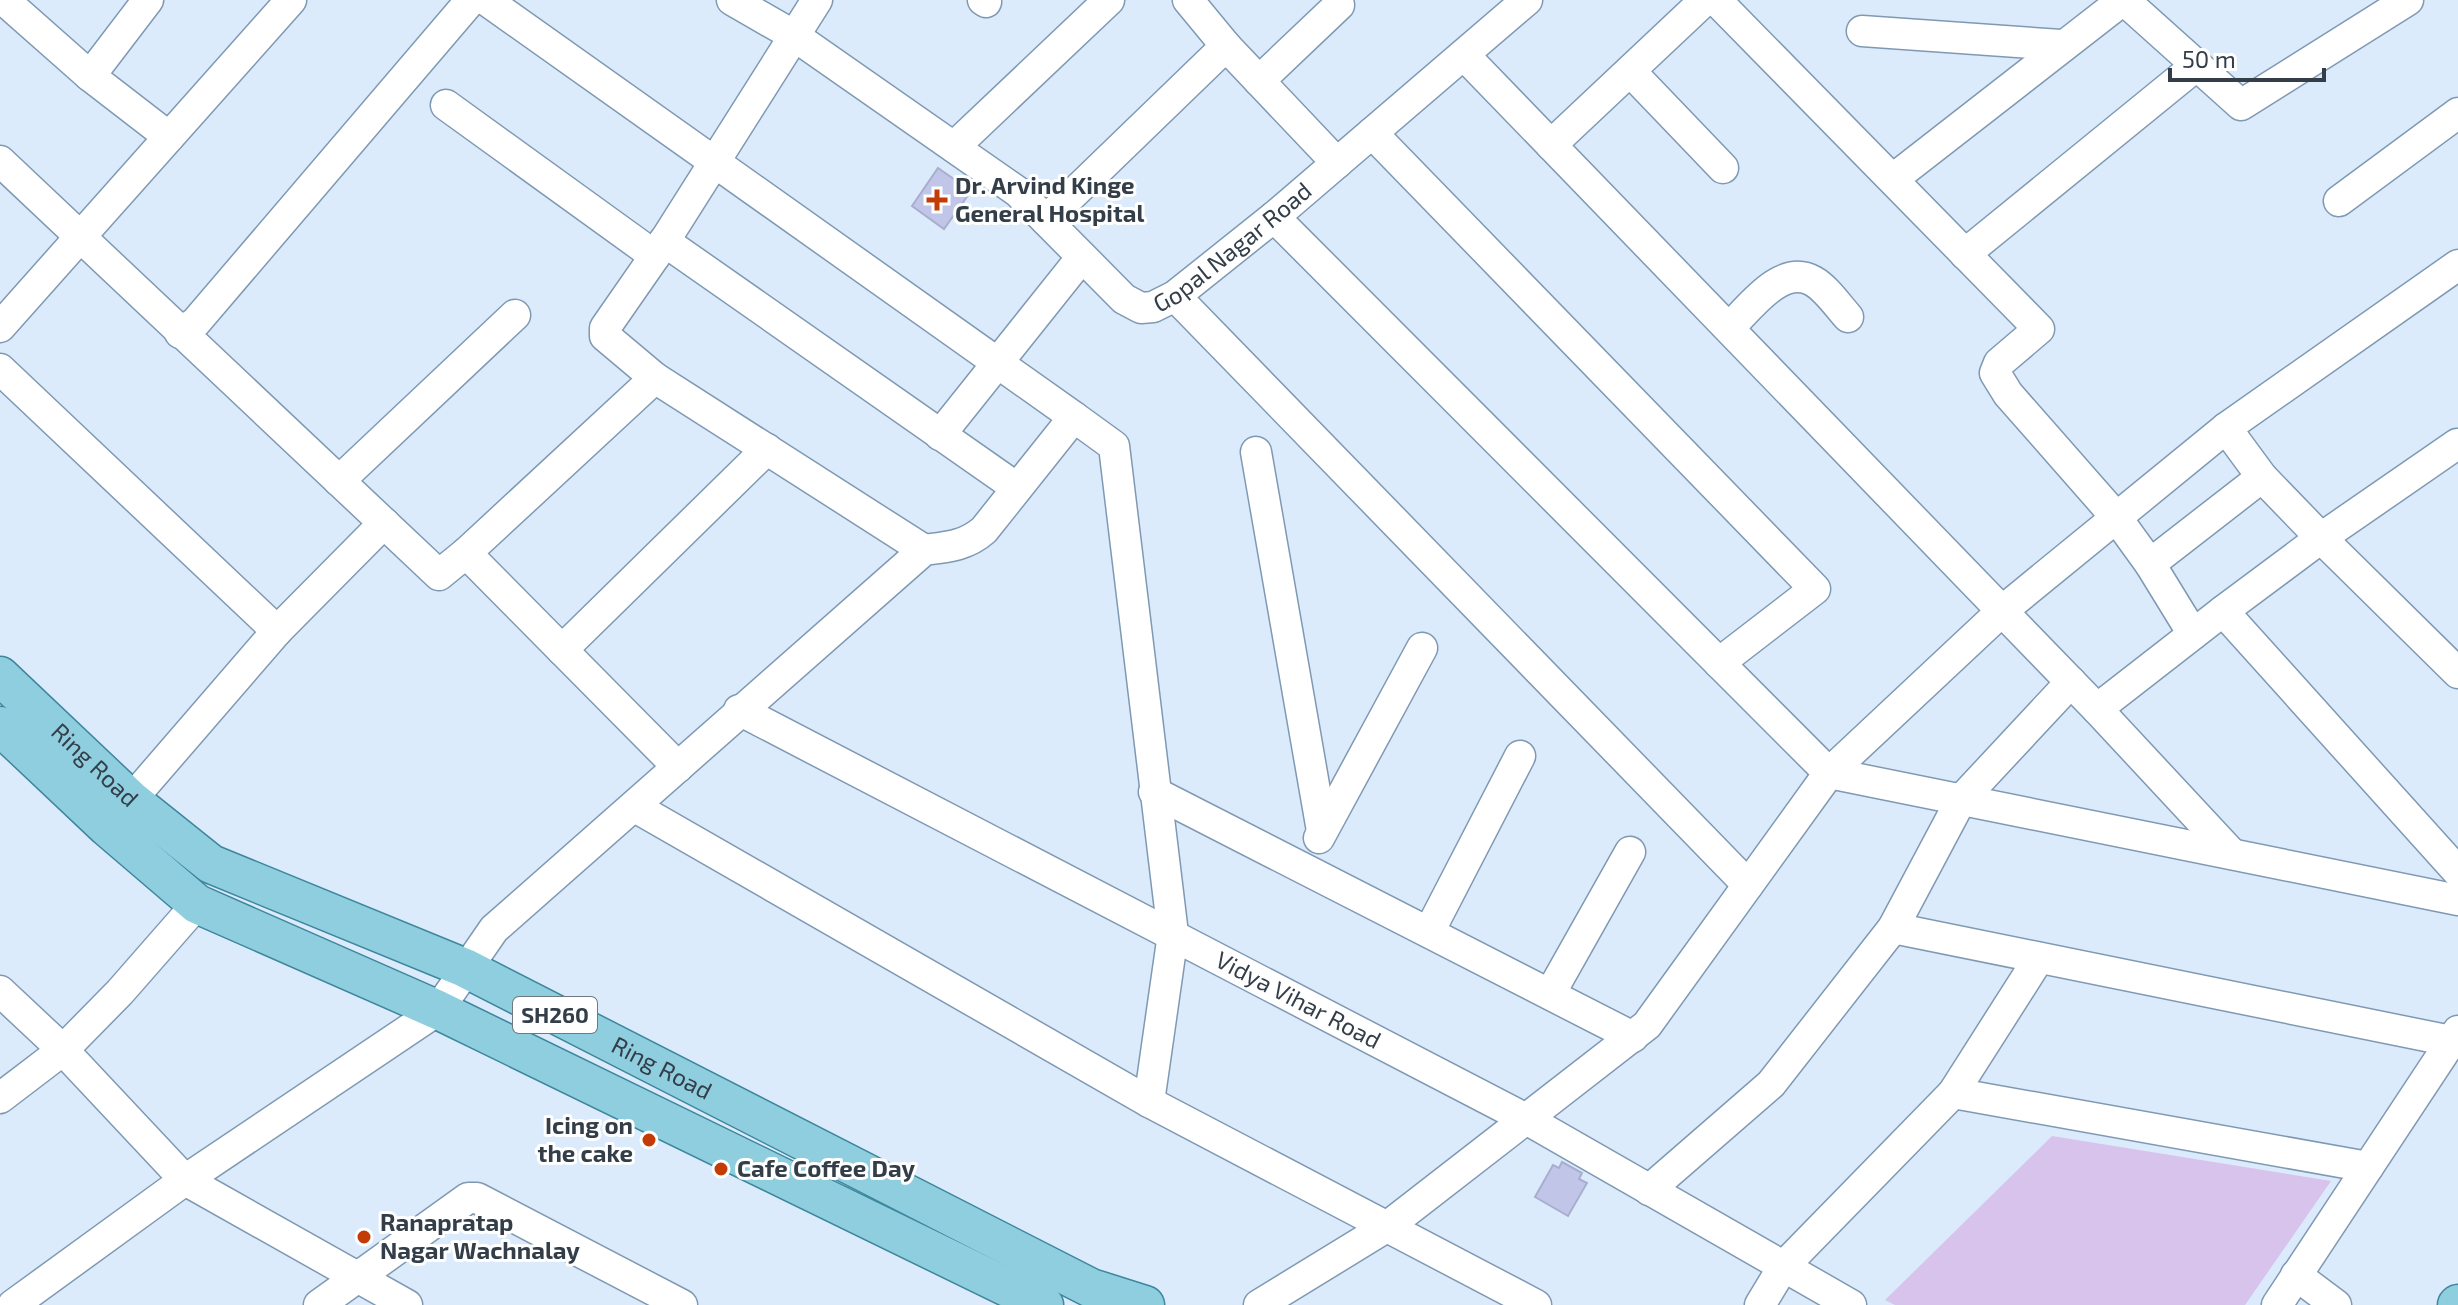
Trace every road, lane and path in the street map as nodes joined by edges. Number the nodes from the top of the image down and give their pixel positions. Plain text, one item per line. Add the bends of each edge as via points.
1 (4, 0) edge
2 (148, 0) edge
3 (291, 0) edge
4 (471, 0) edge
5 (486, 0) edge
6 (732, 0) edge
7 (817, 0) edge
8 (1109, 0) edge
9 (1188, 0) edge
10 (1527, 0) edge
11 (1705, 0) edge
12 (1716, 0) edge
13 (2123, 0) edge
14 (2408, 0) edge
15 (1339, 2) edge
16 (1862, 31) dead end
17 (793, 35) junction
18 (2061, 45) junction
19 (1226, 46) junction
20 (1464, 55) junction
21 (2197, 65) junction
22 (1630, 71) junction
23 (90, 76) junction
24 (1259, 81) junction
25 (446, 105) dead end
26 (2458, 113) edge
27 (1372, 133) junction
28 (169, 137) junction
29 (1551, 145) junction
30 (954, 147) junction
31 (715, 160) junction
32 (0, 161) edge
33 (1337, 163) junction
34 (1723, 168) dead end
35 (1893, 179) junction
36 (2339, 201) dead end
37 (1274, 217) junction
38 (1046, 220) junction
39 (79, 238) junction
40 (660, 249) junction
41 (1965, 254) junction
42 (1082, 257) junction
43 (2458, 265) edge
44 (1175, 296) junction
45 (515, 315) dead end
46 (1848, 317) dead end
47 (0, 327) edge
48 (1730, 327) junction
49 (180, 333) junction
50 (997, 362) junction
51 (0, 369) edge
52 (655, 378) junction
53 (1074, 417) junction
54 (2226, 428) junction
55 (940, 435) junction
56 (2454, 441) edge
57 (767, 449) junction
58 (1256, 452) dead end
59 (2262, 477) junction
60 (339, 481) junction
61 (1017, 488) junction
62 (2116, 517) junction
63 (384, 523) junction
64 (2321, 538) junction
65 (924, 550) junction
66 (466, 553) junction
67 (2150, 564) junction
68 (2002, 611) junction
69 (2223, 611) junction
70 (277, 631) junction
71 (2193, 634) junction
72 (1422, 648) dead end
73 (562, 650) junction
74 (1719, 663) junction
75 (2458, 673) edge
76 (0, 676) edge
77 (2071, 682) junction
78 (2097, 709) junction
79 (739, 710) junction
80 (0, 726) edge
81 (1520, 756) dead end
82 (678, 767) junction
83 (1829, 773) junction
84 (1154, 792) junction
85 (131, 800) junction
86 (1961, 800) junction
87 (635, 807) junction
88 (1322, 831) junction
89 (1630, 852) dead end
90 (2232, 854) junction
91 (1302, 867) junction
92 (2458, 872) edge
93 (1748, 885) junction
94 (2458, 900) edge
95 (197, 904) junction
96 (1893, 928) junction
97 (1429, 932) junction
98 (1173, 934) junction
99 (2039, 958) junction
100 (465, 968) junction
101 (0, 991) edge
102 (1550, 994) junction
103 (438, 1010) junction
104 (2455, 1036) edge
105 (1633, 1037) junction
106 (63, 1050) junction
107 (1953, 1093) junction
108 (0, 1098) edge
109 (1149, 1102) junction
110 (1528, 1120) junction
111 (2368, 1167) junction
112 (185, 1180) junction
113 (1649, 1190) junction
114 (1388, 1226) junction
115 (1783, 1267) junction
116 (2296, 1275) junction
117 (358, 1277) junction
118 (13, 1305) edge
119 (319, 1305) edge
120 (407, 1305) edge
121 (682, 1305) edge
122 (1044, 1305) edge
123 (1145, 1305) edge
124 (1259, 1305) edge
125 (1536, 1305) edge
126 (1760, 1305) edge
127 (1851, 1305) edge
128 (2277, 1305) edge
129 (2336, 1305) edge

1 - 23 street
2 - 23 street
3 - 28 street
4 - 49 street via 196,322
5 - 31 street
6 - 17 street, Gopal Nagar Road
7 - 17 street
8 - 30 street
9 - 19 street
10 - 20 street, Gopal Nagar Road
11 - 22 street
12 - 35 street
13 - 18 street
13 - 21 street
14 - 21 street via 2241,105
15 - 24 street
16 - 18 street
17 - 30 street, Gopal Nagar Road
17 - 31 street
18 - 35 street
19 - 24 street
19 - 38 street
20 - 27 street, Gopal Nagar Road
20 - 29 street
21 - 41 street
22 - 29 street
22 - 34 street
23 - 28 street
24 - 33 street
25 - 40 street
26 - 36 street
27 - 33 street, Gopal Nagar Road
27 - 74 street via 1815,589
28 - 39 street
29 - 48 street
30 - 38 street, Gopal Nagar Road via 1018,192
31 - 40 street
31 - 50 street
32 - 39 street
33 - 37 street, Gopal Nagar Road
35 - 41 street
37 - 44 street, Gopal Nagar Road
37 - 74 street
38 - 42 street, Gopal Nagar Road
39 - 47 street
39 - 49 street
40 - 52 street via 605,328 609,341
40 - 55 street
41 - 62 street via 2039,329 1999,363 1995,373
42 - 44 street, Gopal Nagar Road via 1124,299 1141,308
42 - 50 street
43 - 54 street
44 - 93 street
45 - 60 street
46 - 48 street via 1813,281 1797,276 1779,281
48 - 68 street
49 - 60 street
50 - 53 street
50 - 55 street
51 - 70 street
52 - 57 street
52 - 66 street
53 - 61 street
53 - 84 street via 1114,446
54 - 59 street
54 - 62 street
55 - 61 street
56 - 64 street
57 - 65 street
57 - 73 street
58 - 88 street
59 - 64 street
59 - 67 street
60 - 63 street
61 - 65 street via 973,539
62 - 67 street
62 - 68 street
63 - 66 street via 439,575
63 - 70 street
64 - 69 street
64 - 75 street
65 - 79 street
66 - 73 street
67 - 71 street
68 - 77 street
68 - 83 street
69 - 71 street
69 - 92 street
70 - 85 street
71 - 78 street
72 - 88 street
73 - 82 street
74 - 83 street
76 - 85 main road, Ring Road / SH260
77 - 78 street
77 - 86 street
78 - 90 street
79 - 82 street
79 - 98 street, Vidya Vihar Road
80 - 95 main road, Ring Road / SH260
81 - 97 street
82 - 87 street
83 - 86 street
83 - 93 street
84 - 91 street
84 - 98 street
85 - 100 main road, Ring Road / SH260 via 211,864
86 - 90 street
86 - 96 street
87 - 100 street via 494,929
87 - 109 street
88 - 91 street
89 - 102 street
90 - 94 street
91 - 97 street
93 - 105 street
95 - 103 main road, Ring Road / SH260
95 - 106 street
96 - 99 street
96 - 113 street via 1771,1084
97 - 102 street
98 - 109 street
98 - 110 street, Vidya Vihar Road
99 - 104 street
99 - 107 street
100 - 103 street
100 - 123 main road, Ring Road / SH260 via 1091,1288
101 - 106 street
102 - 105 street
103 - 112 street
103 - 122 main road, Ring Road / SH260
104 - 111 street
105 - 110 street
106 - 108 street
106 - 112 street
107 - 111 street
107 - 115 street
109 - 114 street
110 - 113 street, Vidya Vihar Road
110 - 114 street
111 - 116 street
112 - 117 street
112 - 118 street
113 - 115 street, Vidya Vihar Road
114 - 124 street
114 - 125 street
115 - 126 street
115 - 127 street, Vidya Vihar Road
116 - 128 street
116 - 129 street
117 - 119 street
117 - 120 street
117 - 121 street via 460,1201 477,1198

